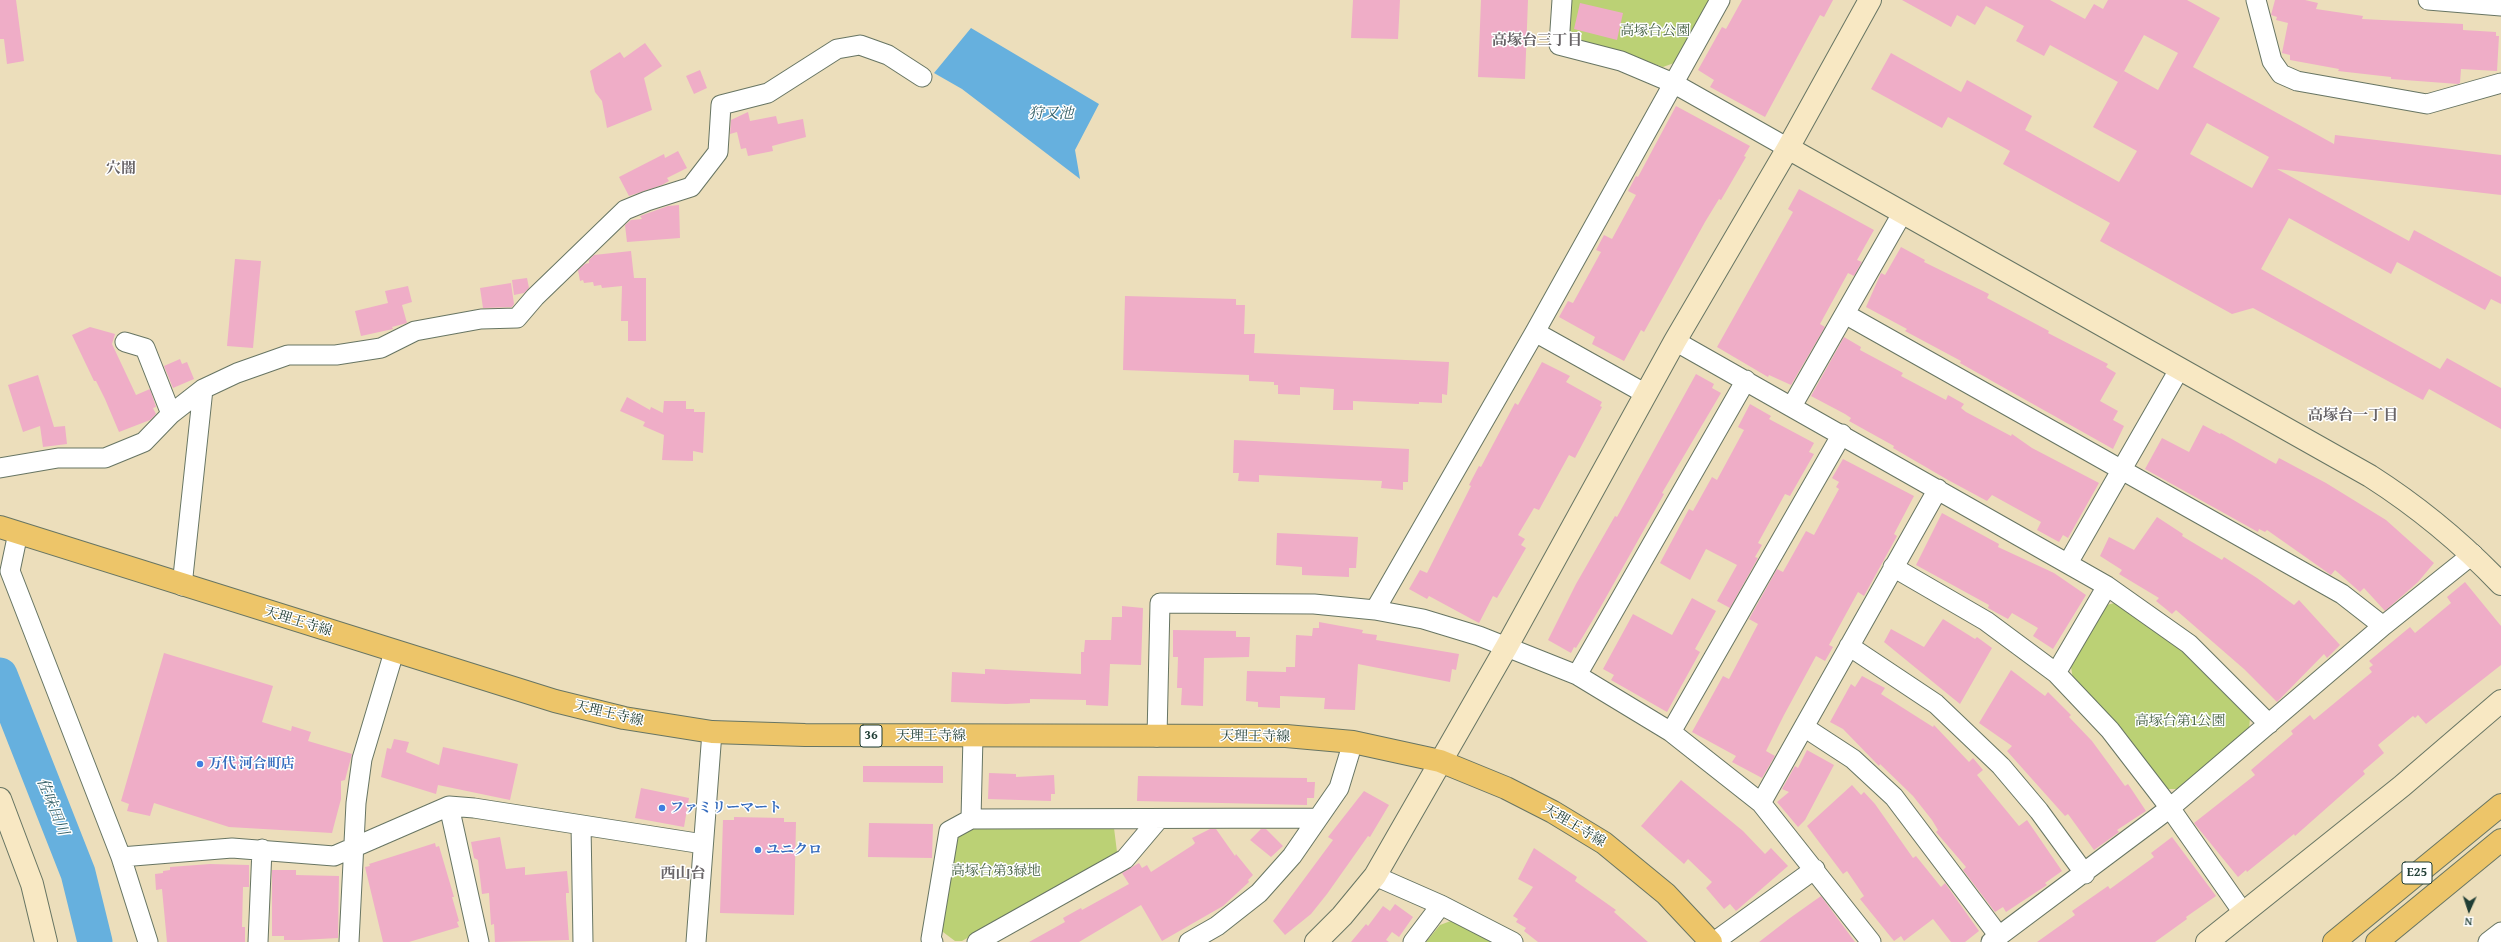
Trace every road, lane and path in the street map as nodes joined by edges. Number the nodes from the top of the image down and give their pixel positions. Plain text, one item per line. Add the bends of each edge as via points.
1 (1562, 0) edge
2 (1720, 0) edge
3 (1870, 0) edge
4 (2256, 0) edge
5 (2428, 0) edge
6 (2501, 6) edge
7 (922, 78) dead end
8 (1673, 83) junction
9 (2501, 83) edge
10 (1788, 148) junction
11 (1903, 212) junction
12 (1845, 314) junction
13 (1535, 332) junction
14 (1675, 341) junction
15 (125, 342) dead end
16 (2180, 368) junction
17 (1746, 380) junction
18 (203, 390) junction
19 (1646, 394) junction
20 (1792, 406) junction
21 (171, 414) junction
22 (1842, 434) junction
23 (0, 468) edge
24 (2121, 471) junction
25 (1938, 489) junction
26 (9, 530) edge
27 (2473, 554) junction
28 (2068, 563) junction
29 (1893, 566) junction
30 (2501, 584) edge
31 (182, 586) junction
32 (2108, 586) junction
33 (1375, 610) junction
34 (2383, 626) junction
35 (1507, 646) junction
36 (1849, 646) junction
37 (394, 652) junction
38 (2056, 673) junction
39 (1577, 675) junction
40 (2501, 701) edge
41 (2269, 724) junction
42 (1804, 727) junction
43 (712, 732) junction
44 (1671, 732) junction
45 (973, 736) junction
46 (1157, 736) junction
47 (1353, 742) junction
48 (1440, 761) junction
49 (0, 799) edge
50 (1761, 803) junction
51 (2501, 805) edge
52 (449, 806) junction
53 (2170, 808) junction
54 (1318, 818) junction
55 (971, 819) junction
56 (1158, 820) junction
57 (580, 824) junction
58 (2501, 840) edge
59 (703, 844) junction
60 (262, 849) junction
61 (354, 849) junction
62 (121, 857) junction
63 (1815, 869) junction
64 (2085, 874) junction
65 (1375, 876) junction
66 (1441, 904) junction
67 (2244, 914) junction
68 (2501, 932) edge
69 (1995, 939) edge
70 (46, 942) edge
71 (148, 942) edge
72 (258, 942) edge
73 (349, 942) edge
74 (480, 942) edge
75 (583, 942) edge
76 (696, 942) edge
77 (933, 942) edge
78 (977, 942) edge
79 (1188, 942) edge
80 (1316, 942) edge
81 (1413, 942) edge
82 (1513, 942) edge
83 (1711, 942) edge
84 (1714, 942) edge
85 (1871, 942) edge
86 (2207, 942) edge
87 (2334, 942) edge
88 (2377, 942) edge
89 (2488, 942) edge

1 - 8 street via 1559,45 1621,61
2 - 8 street
3 - 10 street
4 - 9 street via 2272,61 2281,74 2297,81 2427,104
5 - 6 street
7 - 18 street via 888,54 860,45 837,49 768,93 721,105 718,152 691,187 647,200 625,210 535,296 517,318 481,319 415,331 381,348 359,352 336,355 288,355 237,373
8 - 10 street
8 - 13 street
10 - 11 street
10 - 14 street
11 - 12 street
11 - 16 street
12 - 20 street
12 - 24 street
13 - 19 street
13 - 33 street
14 - 17 street
14 - 19 street
15 - 21 street via 145,348
16 - 24 street
16 - 27 street via 2370,476 2412,503
17 - 20 street
17 - 39 street
18 - 21 street
18 - 31 street
19 - 35 street
20 - 22 street
21 - 23 street via 144,442 105,458 58,458
22 - 25 street
22 - 44 street
24 - 28 street
24 - 34 street via 2342,594
25 - 28 street
25 - 29 street
26 - 31 main road, 天理王寺線 / 36
26 - 62 street via 10,571
27 - 30 street
27 - 34 street
28 - 32 street
29 - 36 street
29 - 38 street via 1986,621
31 - 37 main road, 天理王寺線 / 36
32 - 38 street
32 - 41 street via 2189,644
33 - 35 street via 1423,619
33 - 46 street via 1314,604 1160,602
34 - 41 street
35 - 39 street
35 - 48 street
36 - 42 street
36 - 64 street via 1936,704 2001,766 2039,810
37 - 43 main road, 天理王寺線 / 36 via 617,717
37 - 61 street via 362,759 356,803
38 - 53 street via 2110,730
39 - 44 street
40 - 67 street via 2402,786
41 - 53 street
42 - 50 street
42 - 69 street via 1853,759 1894,797
43 - 45 main road, 天理王寺線 / 36
43 - 59 street
44 - 50 street
45 - 46 main road, 天理王寺線 / 36
45 - 55 street
46 - 47 main road, 天理王寺線 / 36 via 1286,736
47 - 48 main road, 天理王寺線 / 36
47 - 54 street via 1339,788
48 - 65 street
48 - 83 main road, 天理王寺線 / 36 via 1506,788 1554,812 1604,843 1666,894
49 - 70 street via 32,884
50 - 63 street
51 - 87 main road, E25
52 - 57 street
52 - 61 street
52 - 74 street
53 - 64 street
53 - 67 street
54 - 56 street
54 - 79 street via 1292,856 1259,893 1217,926
55 - 56 street
55 - 77 street via 949,831
56 - 78 street via 1125,859
57 - 59 street
57 - 75 street
58 - 88 main road, E25
59 - 76 street
60 - 61 street via 334,856
60 - 62 street via 232,848
60 - 72 street
61 - 73 street
62 - 71 street
63 - 84 street
63 - 85 street
64 - 69 street
65 - 66 street
65 - 80 street via 1342,916
66 - 81 street
66 - 82 street
67 - 86 street
68 - 89 street

